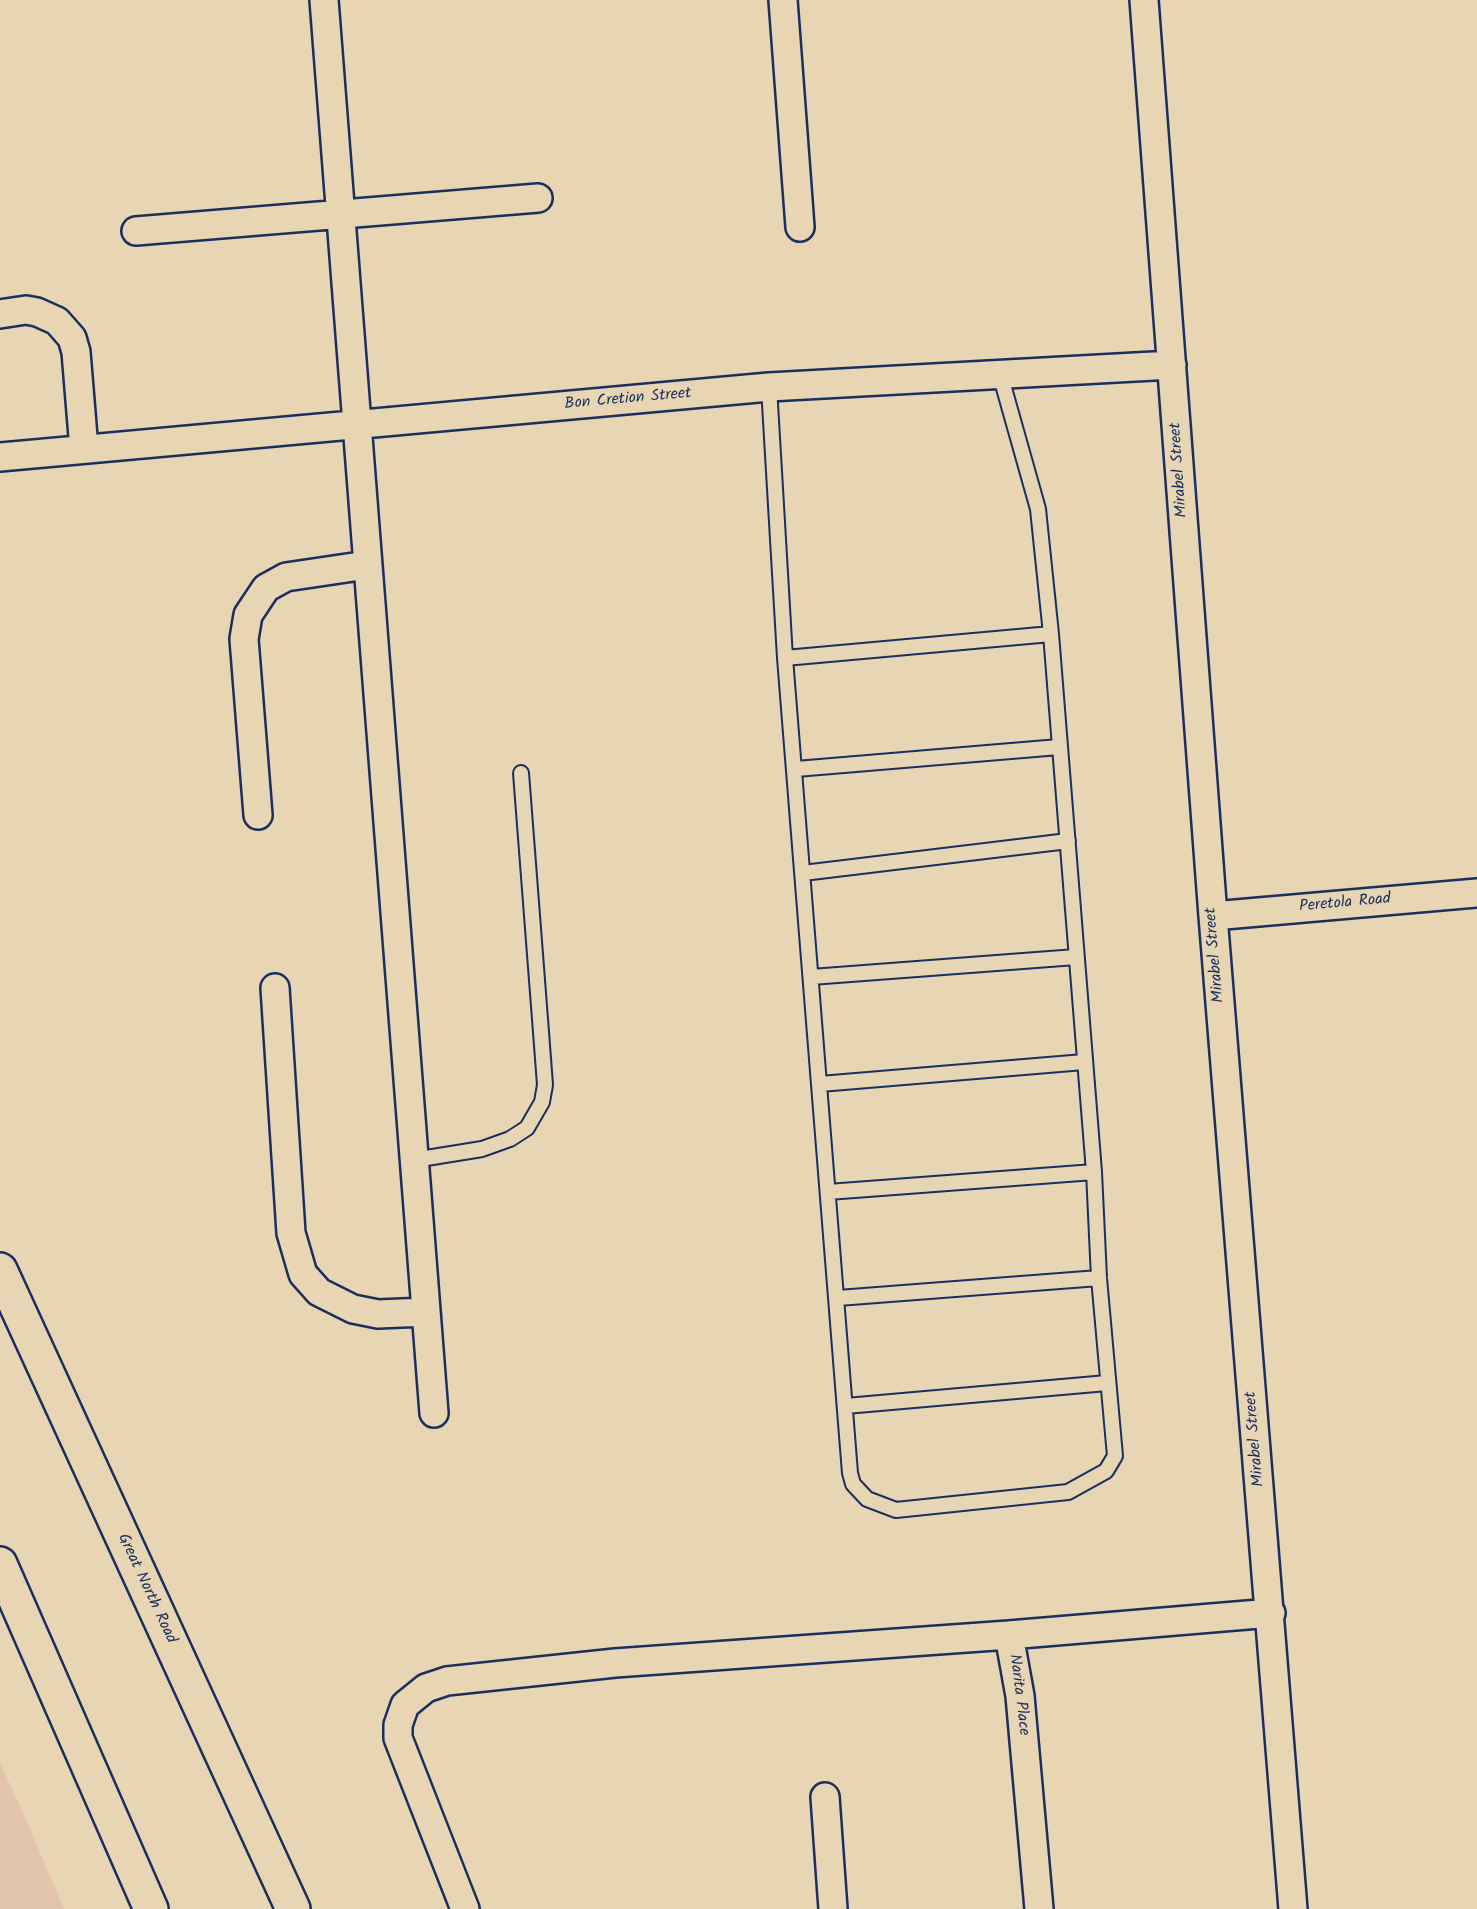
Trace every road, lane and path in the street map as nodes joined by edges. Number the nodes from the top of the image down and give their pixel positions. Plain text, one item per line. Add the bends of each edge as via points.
1 (324, 0) edge
2 (783, 0) edge
3 (1144, 0) edge
4 (538, 198) dead end
5 (341, 214) junction
6 (800, 227) dead end
7 (136, 231) dead end
8 (0, 314) edge
9 (1172, 365) junction
10 (1000, 374) junction
11 (769, 387) junction
12 (357, 426) junction
13 (84, 449) junction
14 (0, 457) edge
15 (368, 565) junction
16 (1051, 634) junction
17 (785, 658) junction
18 (1059, 747) junction
19 (796, 769) junction
20 (521, 773) dead end
21 (258, 815) dead end
22 (1068, 841) junction
23 (803, 873) junction
24 (1477, 893) edge
25 (1213, 916) junction
26 (1076, 957) junction
27 (811, 977) junction
28 (275, 988) dead end
29 (1084, 1062) junction
30 (819, 1084) junction
31 (414, 1160) junction
32 (1094, 1172) junction
33 (828, 1192) junction
34 (0, 1270) edge
35 (1099, 1278) junction
36 (838, 1298) junction
37 (425, 1312) junction
38 (1107, 1383) junction
39 (846, 1406) junction
40 (434, 1413) dead end
41 (0, 1564) edge
42 (1271, 1612) junction
43 (1010, 1635) junction
44 (825, 1797) dead end
45 (151, 1909) edge
46 (293, 1909) edge
47 (465, 1909) edge
48 (833, 1909) edge
49 (1039, 1909) edge
50 (1293, 1909) edge

1 - 5 street
2 - 6 street
3 - 9 street, Mirabel Street
4 - 5 street
5 - 7 street
5 - 12 street
8 - 13 street via 37,312 57,321 72,338
9 - 10 street, Bon Cretion Street
9 - 25 street, Mirabel Street
10 - 11 street, Bon Cretion Street
10 - 16 lane via 1038,509
11 - 12 street, Bon Cretion Street
11 - 17 lane
12 - 13 street, Bon Cretion Street
12 - 15 street
13 - 14 street, Bon Cretion Street
15 - 21 street via 286,577 267,588 248,615 244,639
15 - 31 street
16 - 17 lane
16 - 18 lane
17 - 19 lane
18 - 19 lane
18 - 22 lane
19 - 23 lane
20 - 31 lane via 542,1032 542,1102 527,1128 510,1139 482,1149
22 - 23 lane
22 - 26 lane
23 - 27 lane
24 - 25 street, Peretola Road
25 - 42 street, Mirabel Street
26 - 27 lane
26 - 29 lane
27 - 30 lane
28 - 37 street via 291,1233 303,1274 319,1292 353,1309 378,1314
29 - 30 lane
29 - 32 lane
30 - 33 lane
31 - 37 street
32 - 33 lane
32 - 35 lane
33 - 36 lane
34 - 46 main road, Great North Road
35 - 36 lane
35 - 38 lane
36 - 39 lane
37 - 40 street
38 - 39 lane
38 - 39 lane via 1115,1456 1106,1471 1068,1492 896,1510 867,1499 853,1484
41 - 45 main road
42 - 43 street, Narita Place
42 - 50 street, Mirabel Street
43 - 47 street via 615,1663 447,1681 426,1688 405,1705 398,1738
43 - 49 street, Narita Place via 1020,1696
44 - 48 street

